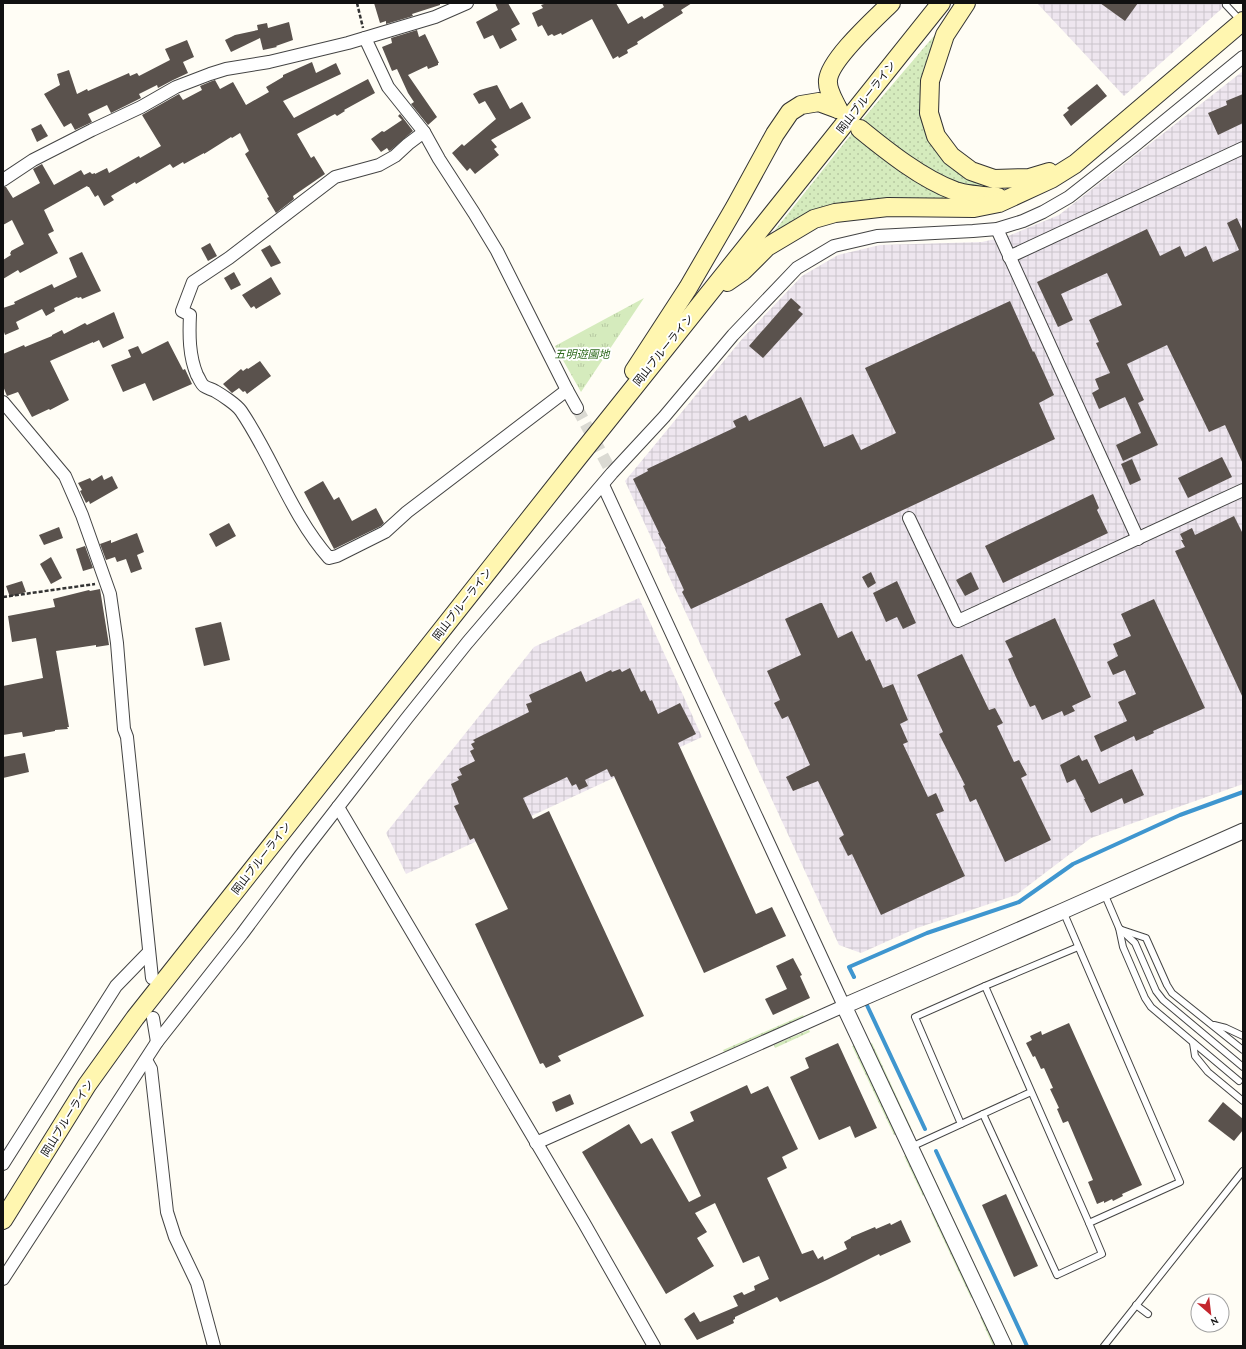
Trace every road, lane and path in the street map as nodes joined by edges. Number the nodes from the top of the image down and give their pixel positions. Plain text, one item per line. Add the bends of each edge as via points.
1 (357, 3) edge
2 (467, 3) edge
3 (891, 3) edge
4 (941, 3) edge
5 (966, 3) edge
6 (1226, 5) dead end
7 (1242, 21) edge
8 (365, 38) junction
9 (1243, 57) edge
10 (860, 129) dead end
11 (424, 132) junction
12 (1243, 148) edge
13 (1075, 164) junction
14 (3, 180) edge
15 (1030, 190) junction
16 (997, 229) junction
17 (1009, 257) junction
18 (703, 300) junction
19 (567, 390) junction
20 (3, 402) edge
21 (577, 408) tunnel mouth
22 (576, 460) junction
23 (603, 485) junction
24 (1243, 490) edge
25 (909, 518) dead end
26 (1138, 539) junction
27 (105, 583) junction
28 (3, 597) edge
29 (338, 807) junction
30 (1243, 831) edge
31 (1104, 893) junction
32 (1063, 911) junction
33 (1119, 928) junction
34 (1078, 947) junction
35 (149, 952) junction
36 (152, 978) dead end
37 (985, 986) junction
38 (844, 1006) junction
39 (152, 1018) dead end
40 (1211, 1024) junction
41 (1243, 1036) edge
42 (157, 1042) junction
43 (1194, 1043) junction
44 (1243, 1050) edge
45 (146, 1060) junction
46 (1243, 1067) edge
47 (1240, 1081) dead end
48 (1031, 1092) junction
49 (1243, 1101) edge
50 (983, 1114) junction
51 (961, 1124) junction
52 (536, 1143) junction
53 (910, 1148) junction
54 (3, 1164) edge
55 (1243, 1172) edge
56 (3, 1220) edge
57 (1089, 1223) junction
58 (3, 1279) edge
59 (1136, 1305) junction
60 (1148, 1314) dead end
61 (214, 1346) edge
62 (654, 1346) edge
63 (1004, 1346) edge
64 (1104, 1346) edge

1 - 8 path
2 - 8 street via 435,17
3 - 22 main road via 841,54 832,67 828,80 830,94 838,109 819,102 801,105 790,112 688,288
4 - 18 main road, 岡山ブルーライン
5 - 13 main road via 945,35 930,81 929,113 936,136 956,160 971,171 994,179 1029,178
6 - 7 lane
7 - 13 main road
8 - 11 street via 388,87
8 - 14 street via 269,62 226,69 176,87 33,160
9 - 16 street via 1069,197 1023,221
10 - 15 main road via 934,181 956,191 997,197
11 - 19 street via 497,251
11 - 19 street via 379,166 335,177 230,258 193,282 182,311 190,315 189,340 197,375 203,385 240,409 303,522 329,558 385,532 407,512
12 - 17 street
13 - 15 main road
15 - 18 main road via 999,203 974,208 888,207 814,218 767,247 742,271
16 - 17 street
16 - 23 street via 877,236 834,246 797,268 733,335
17 - 26 street
18 - 22 main road, 岡山ブルーライン
19 - 21 street
20 - 27 street via 65,476 82,515
22 - 56 main road, 岡山ブルーライン via 135,1018 88,1085
23 - 29 street via 467,643
23 - 38 street
24 - 26 street
25 - 26 street via 958,621
27 - 28 path
27 - 35 street via 110,594 117,643
29 - 42 street
29 - 52 street
30 - 31 street
31 - 32 street
31 - 33 lane
32 - 34 lane
32 - 38 street
33 - 40 lane via 1146,938 1172,993
33 - 43 lane via 1123,947 1145,998 1151,1007
33 - 46 lane via 1135,943 1156,991 1163,1000
34 - 37 lane
34 - 57 lane via 1180,1182
35 - 36 street
35 - 54 street via 116,986
37 - 48 lane
37 - 51 lane via 915,1017
38 - 52 street
38 - 53 street
39 - 42 street
40 - 41 lane
40 - 44 lane
42 - 45 street
43 - 47 lane
43 - 49 lane via 1195,1056 1208,1072
45 - 58 street
45 - 61 street via 151,1068 167,1212 175,1237 197,1283
48 - 50 lane
48 - 57 lane
50 - 51 lane
50 - 57 lane via 1057,1275 1102,1254
51 - 53 lane
52 - 62 street
53 - 63 street
55 - 59 lane
59 - 60 lane
59 - 64 lane

